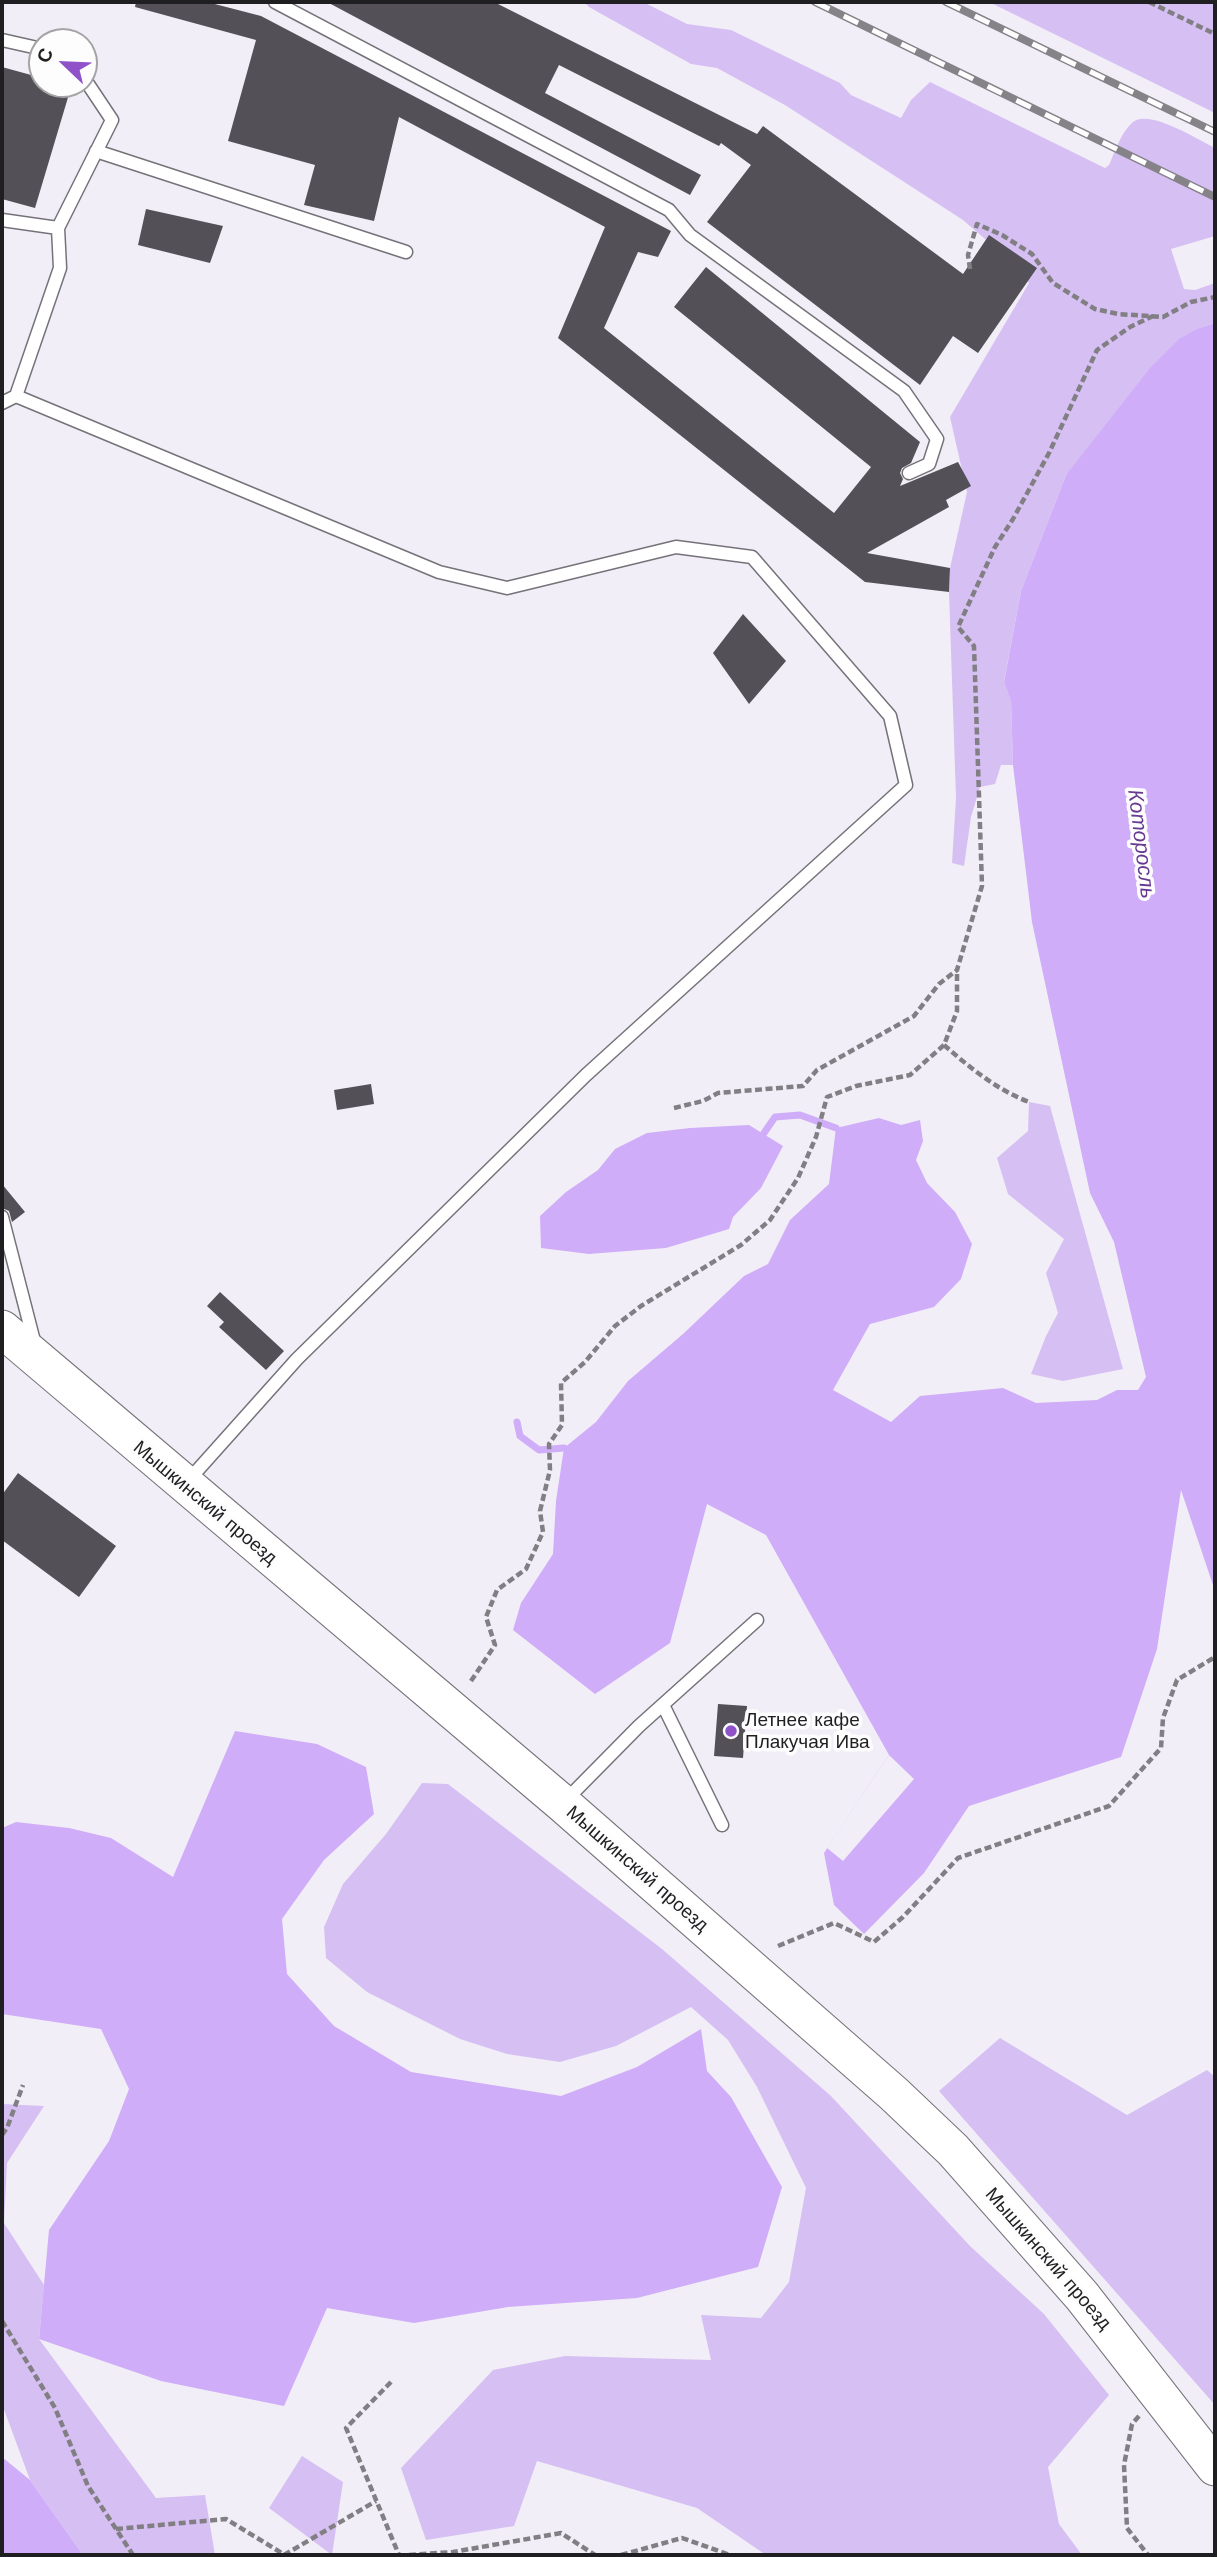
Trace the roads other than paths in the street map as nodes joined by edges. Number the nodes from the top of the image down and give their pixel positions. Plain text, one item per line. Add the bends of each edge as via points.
1 (275, 2) edge
2 (2, 40) edge
3 (28, 46) edge
4 (97, 98) edge
5 (96, 151) junction
6 (2, 220) edge
7 (58, 228) junction
8 (406, 252) dead end
9 (16, 396) junction
10 (2, 403) edge
11 (909, 473) dead end
12 (2, 1217) edge
13 (2, 1329) edge
14 (40, 1362) junction
15 (184, 1486) junction
16 (757, 1620) dead end
17 (663, 1704) junction
18 (563, 1804) junction
19 (722, 1825) dead end
20 (1215, 2467) edge

1 - 11 lane via 669,210 690,235 904,391 937,439 929,464
2 - 3 lane
4 - 5 lane via 112,120
5 - 7 lane
5 - 8 lane
6 - 7 lane
7 - 9 lane via 60,268
9 - 10 lane
9 - 15 lane via 439,572 506,588 676,547 752,557 890,716 906,785 586,1075 297,1359
12 - 14 lane
13 - 14 main road, Мышкинский проезд
14 - 15 main road, Мышкинский проезд
15 - 18 main road, Мышкинский проезд
16 - 17 lane
17 - 18 lane
17 - 19 lane
18 - 20 main road, Мышкинский проезд via 953,2150 1082,2296

